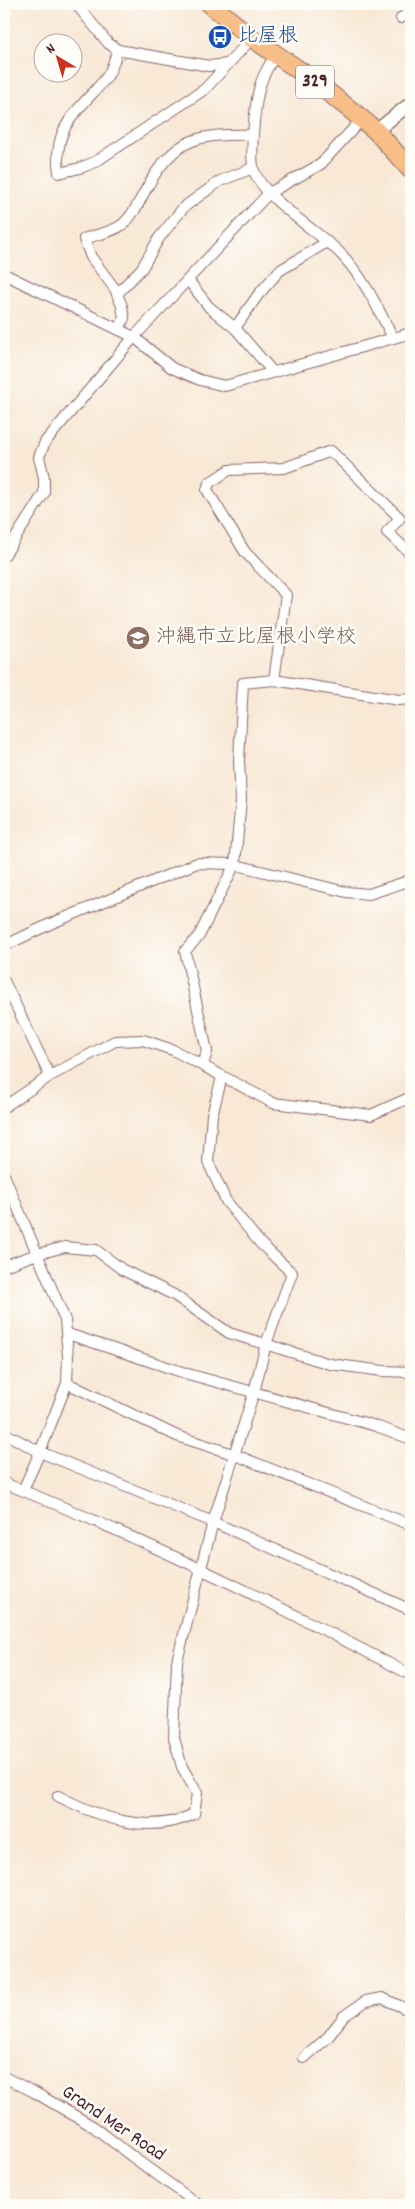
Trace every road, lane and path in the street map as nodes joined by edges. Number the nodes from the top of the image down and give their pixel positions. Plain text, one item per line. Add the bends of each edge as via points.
1 (76, 4) edge
2 (210, 4) edge
3 (411, 11) edge
4 (401, 18) dead end
5 (252, 38) junction
6 (118, 50) junction
7 (276, 55) junction
8 (228, 64) junction
9 (411, 103) edge
10 (362, 119) junction
11 (376, 131) junction
12 (253, 135) junction
13 (253, 168) junction
14 (411, 170) edge
15 (269, 193) junction
16 (327, 242) junction
17 (4, 274) edge
18 (188, 280) junction
19 (117, 294) junction
20 (236, 328) junction
21 (119, 330) junction
22 (411, 333) edge
23 (134, 338) junction
24 (393, 338) junction
25 (272, 371) junction
26 (411, 554) edge
27 (4, 556) edge
28 (274, 680) junction
29 (411, 699) edge
30 (235, 864) junction
31 (411, 880) edge
32 (4, 946) edge
33 (4, 981) edge
34 (203, 1066) junction
35 (50, 1076) junction
36 (222, 1077) junction
37 (411, 1097) edge
38 (4, 1107) edge
39 (4, 1175) edge
40 (37, 1254) junction
41 (4, 1266) edge
42 (68, 1334) junction
43 (266, 1344) junction
44 (411, 1372) edge
45 (67, 1383) junction
46 (254, 1392) junction
47 (4, 1433) edge
48 (411, 1439) edge
49 (40, 1452) junction
50 (233, 1454) junction
51 (4, 1483) edge
52 (23, 1490) junction
53 (213, 1522) junction
54 (411, 1525) edge
55 (199, 1569) junction
56 (411, 1610) edge
57 (411, 1676) edge
58 (58, 1796) dead end
59 (411, 2011) edge
60 (304, 2058) dead end
61 (4, 2077) edge
62 (199, 2205) edge

1 - 6 street via 108,43
2 - 5 highway, 329
3 - 4 street
5 - 7 highway, 329
5 - 8 street
6 - 8 street via 209,66
6 - 8 street via 107,77 79,106 63,129 56,157 59,173 95,162 205,89
7 - 10 highway, 329
7 - 12 street via 257,91
9 - 11 street
10 - 11 highway, 329
10 - 15 street via 321,164
11 - 14 highway, 329
12 - 13 street
12 - 19 street via 216,134 197,138 172,153 158,167 134,213 122,226 84,239 91,257
13 - 15 street
13 - 19 street via 220,182 184,207 159,238 142,268
15 - 16 street
15 - 18 street
16 - 20 street via 279,271
16 - 24 street via 358,275
17 - 21 street
18 - 20 street via 209,307
18 - 23 street
19 - 21 street via 124,318
20 - 25 street
21 - 23 street
22 - 24 street
23 - 25 street via 172,368 225,386
23 - 27 street via 45,442 39,457 44,493
24 - 25 street
26 - 28 street via 387,532 400,518 331,451 284,468 229,470 209,483 207,490 246,552 286,594
28 - 29 street via 399,700
28 - 30 street via 243,683 239,761 241,800
30 - 31 street via 346,892 369,894
30 - 32 street via 197,863 58,920
30 - 34 street via 199,936 185,951 207,1051
33 - 35 street
34 - 35 street via 173,1050 143,1040 115,1041
34 - 36 street
35 - 38 street
36 - 37 street via 273,1103 371,1114
36 - 43 street via 212,1115 208,1162 226,1201 260,1243 292,1272
39 - 40 street
40 - 41 street
40 - 42 street
40 - 43 street via 65,1246 96,1250 123,1270 174,1295 229,1333
42 - 45 street
42 - 46 street
43 - 44 street via 330,1364
43 - 46 street
45 - 49 street
45 - 50 street via 177,1436
46 - 48 street
46 - 50 street
47 - 49 street
49 - 52 street
49 - 53 street
50 - 53 street
50 - 54 street
51 - 52 street
52 - 55 street
53 - 55 street
53 - 56 street
55 - 57 street
55 - 58 street via 177,1661 174,1738 182,1768 197,1793 194,1814 181,1820 147,1825 124,1822 92,1813
59 - 60 street via 382,1998 366,2001 344,2016 328,2037
61 - 62 street, Grand Mer Road via 94,2127

